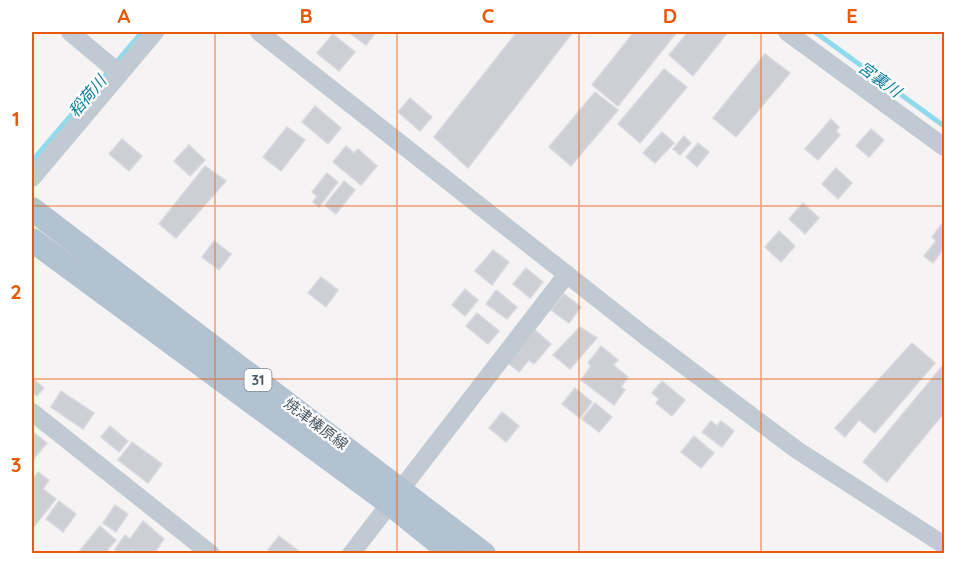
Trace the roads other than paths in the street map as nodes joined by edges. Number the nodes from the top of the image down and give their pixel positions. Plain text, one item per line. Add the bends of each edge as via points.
1 (70, 32) edge
2 (155, 32) edge
3 (259, 32) edge
4 (787, 32) edge
5 (119, 72) junction
6 (945, 147) edge
7 (32, 178) edge
8 (32, 209) edge
9 (32, 240) edge
10 (567, 274) junction
11 (32, 412) edge
12 (395, 496) junction
13 (945, 545) edge
14 (211, 554) edge
15 (351, 554) edge
16 (452, 554) edge
17 (484, 554) edge

1 - 5 street
2 - 5 street
3 - 10 street
4 - 6 street
5 - 7 street
8 - 12 main road, 焼津榛原線 / 31
9 - 12 main road, 焼津榛原線 / 31
10 - 12 street
10 - 13 street via 797,450
11 - 14 street
12 - 15 street
12 - 16 main road, 焼津榛原線 / 31
12 - 17 main road, 焼津榛原線 / 31

